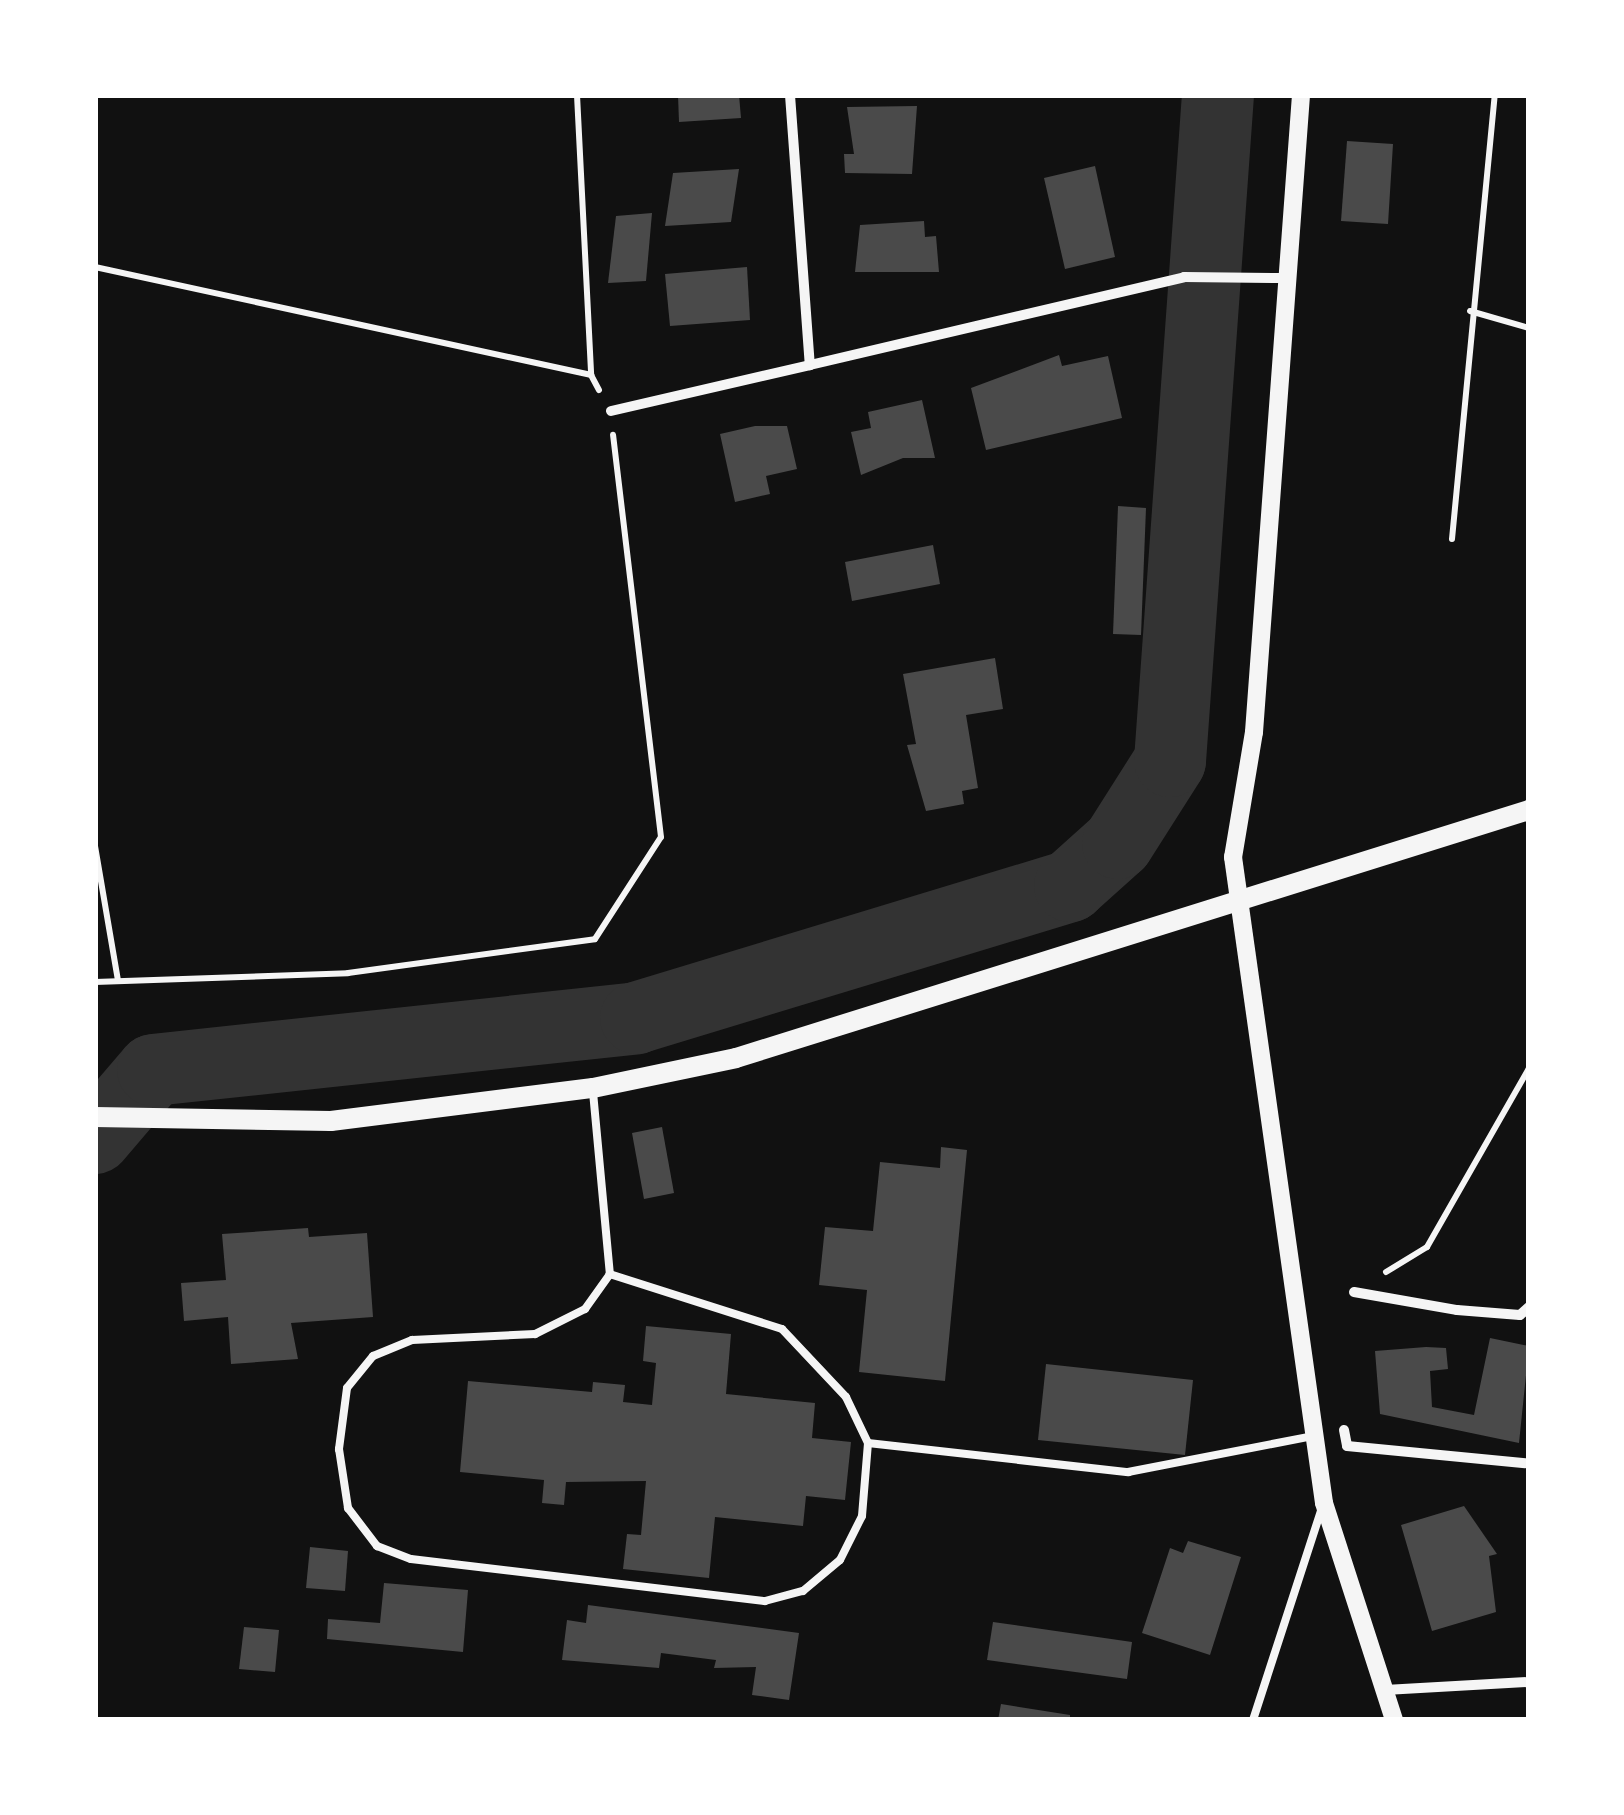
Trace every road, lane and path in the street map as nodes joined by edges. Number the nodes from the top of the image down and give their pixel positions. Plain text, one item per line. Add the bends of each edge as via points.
1 (576, 95) edge
2 (790, 95) edge
3 (1301, 95) edge
4 (1495, 95) edge
5 (95, 267) edge
6 (1288, 278) junction
7 (1470, 312) junction
8 (1529, 328) edge
9 (810, 365) junction
10 (591, 376) junction
11 (610, 411) junction
12 (1452, 539) dead end
13 (1529, 810) edge
14 (95, 846) edge
15 (1239, 904) junction
16 (106, 908) junction
17 (95, 909) edge
18 (118, 980) junction
19 (95, 982) edge
20 (1529, 1068) edge
21 (593, 1088) junction
22 (95, 1117) edge
23 (610, 1274) junction
24 (1354, 1292) joint
25 (1529, 1307) edge
26 (1344, 1430) dead end
27 (1314, 1435) junction
28 (868, 1443) junction
29 (1525, 1463) dead end
30 (1324, 1503) junction
31 (1529, 1682) edge
32 (1385, 1690) junction
33 (1253, 1720) edge
34 (1394, 1720) edge

1 - 10 path
2 - 9 street
3 - 6 street
4 - 7 path
5 - 10 path
6 - 9 street via 1184,277
6 - 15 street via 1254,732 1233,857
7 - 8 path
7 - 12 path
9 - 11 street
10 - 11 path
11 - 18 path via 661,837 595,939 348,974
13 - 15 main road
14 - 16 path
15 - 21 main road via 888,1016
15 - 27 street
16 - 17 path
16 - 18 path
18 - 19 path
20 - 24 path via 1427,1246
21 - 22 main road via 331,1122
21 - 23 lane
23 - 28 lane via 782,1328 846,1397
23 - 28 lane via 586,1310 536,1334 412,1340 372,1356 346,1388 339,1449 348,1508 377,1546 411,1559 765,1601 803,1591 840,1560 862,1516
24 - 25 street via 1488,1312
26 - 29 street via 1347,1446
27 - 28 lane via 1226,1459 1128,1472
27 - 30 street
30 - 32 street
30 - 33 lane
31 - 32 street
32 - 34 street

